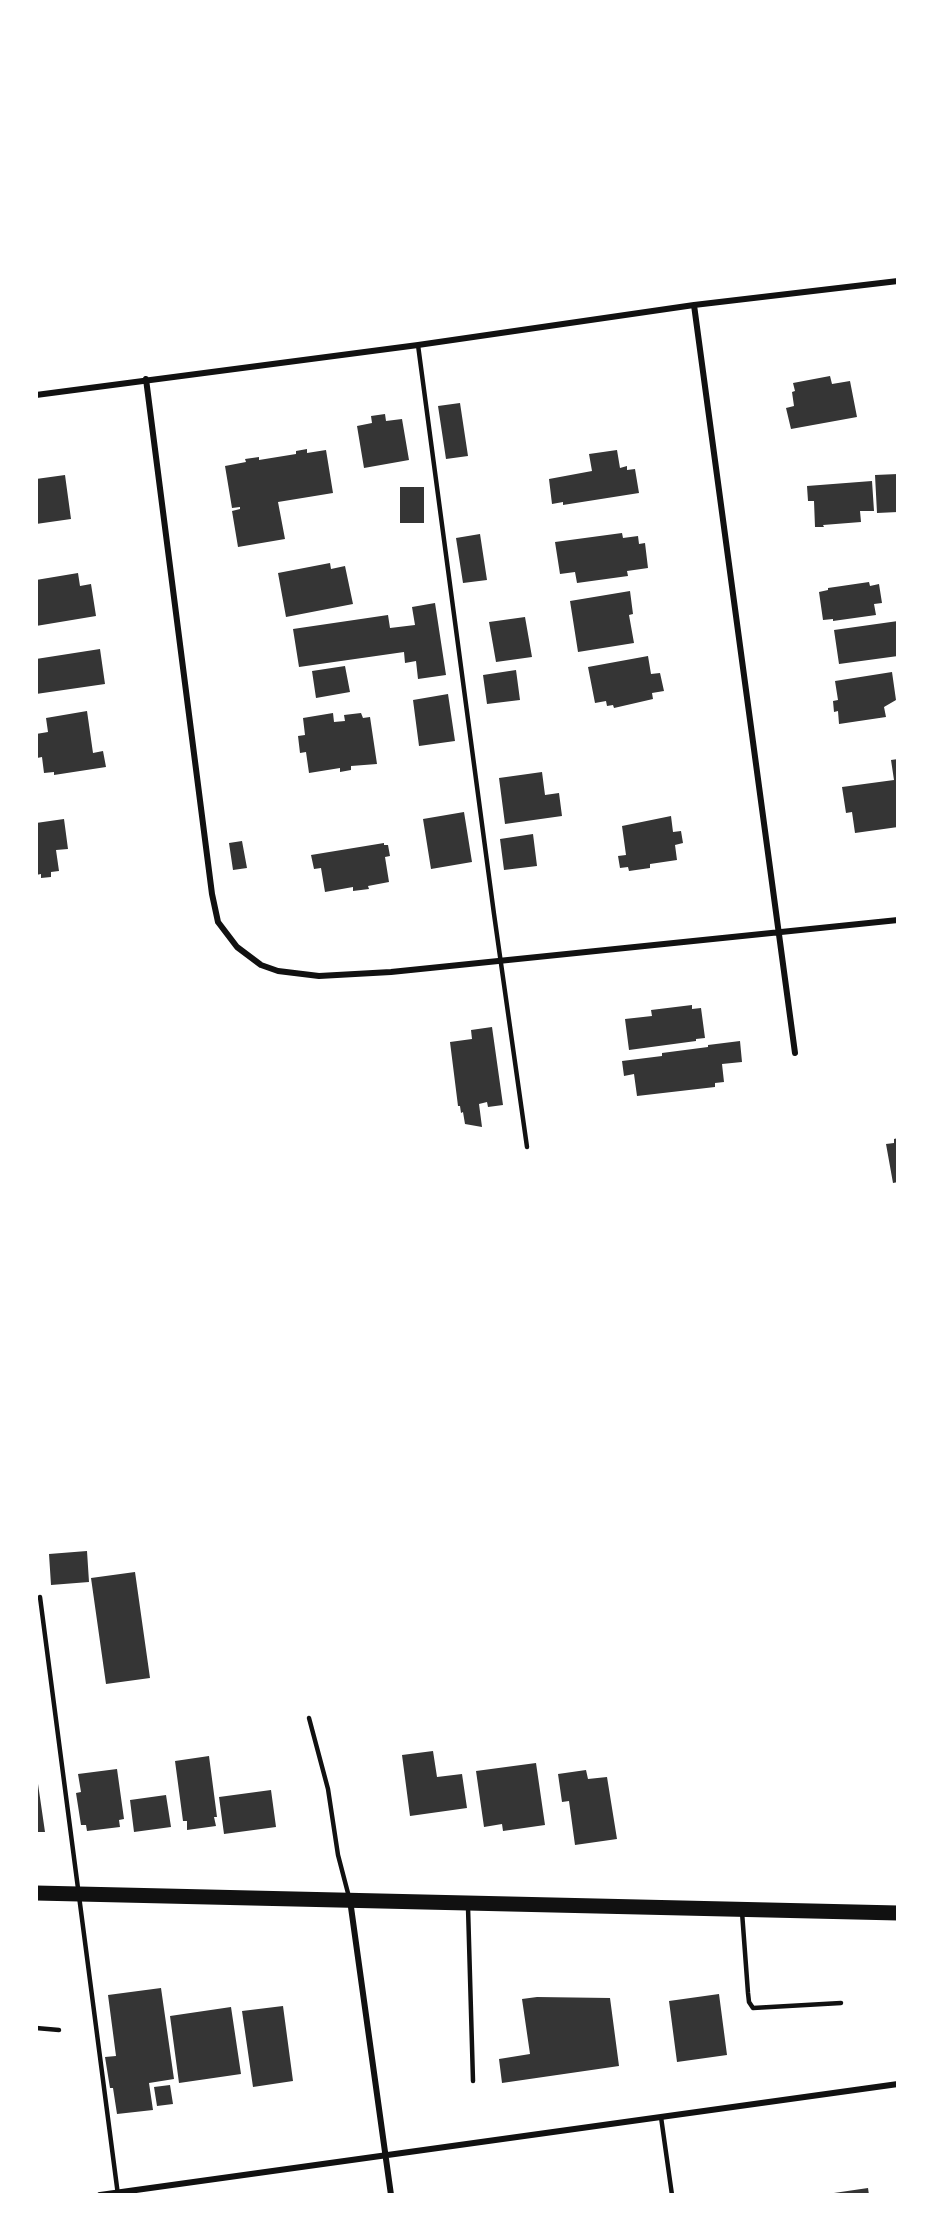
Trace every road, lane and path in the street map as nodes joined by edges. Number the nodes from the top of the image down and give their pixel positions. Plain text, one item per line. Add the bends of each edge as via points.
1 (898, 281) edge
2 (694, 305) junction
3 (418, 345) junction
4 (146, 379) junction
5 (36, 395) edge
6 (898, 920) edge
7 (777, 933) junction
8 (501, 961) junction
9 (795, 1053) dead end
10 (528, 1147) dead end
11 (40, 1597) dead end
12 (309, 1718) dead end
13 (36, 1893) edge
14 (78, 1894) junction
15 (350, 1900) junction
16 (468, 1902) junction
17 (742, 1909) junction
18 (898, 1913) edge
19 (841, 2003) dead end
20 (36, 2028) edge
21 (59, 2030) dead end
22 (473, 2081) dead end
23 (898, 2084) edge
24 (661, 2117) junction
25 (385, 2156) junction
26 (118, 2194) edge
27 (100, 2195) edge
28 (391, 2195) edge
29 (672, 2195) edge

1 - 2 street
2 - 3 street
2 - 7 street
3 - 4 street
3 - 8 lane
4 - 5 street
4 - 8 street via 218,922 237,947 261,965 298,974 341,975
6 - 7 street
7 - 8 street
7 - 9 street
8 - 10 lane
11 - 14 lane
12 - 15 lane
13 - 14 main road
14 - 15 main road
14 - 26 lane
15 - 16 main road
15 - 25 street
16 - 17 main road
16 - 22 lane
17 - 18 main road
17 - 19 lane via 747,1994 753,2008
20 - 21 lane
23 - 24 street
24 - 25 street
24 - 29 lane
25 - 26 street
25 - 28 street
26 - 27 street

